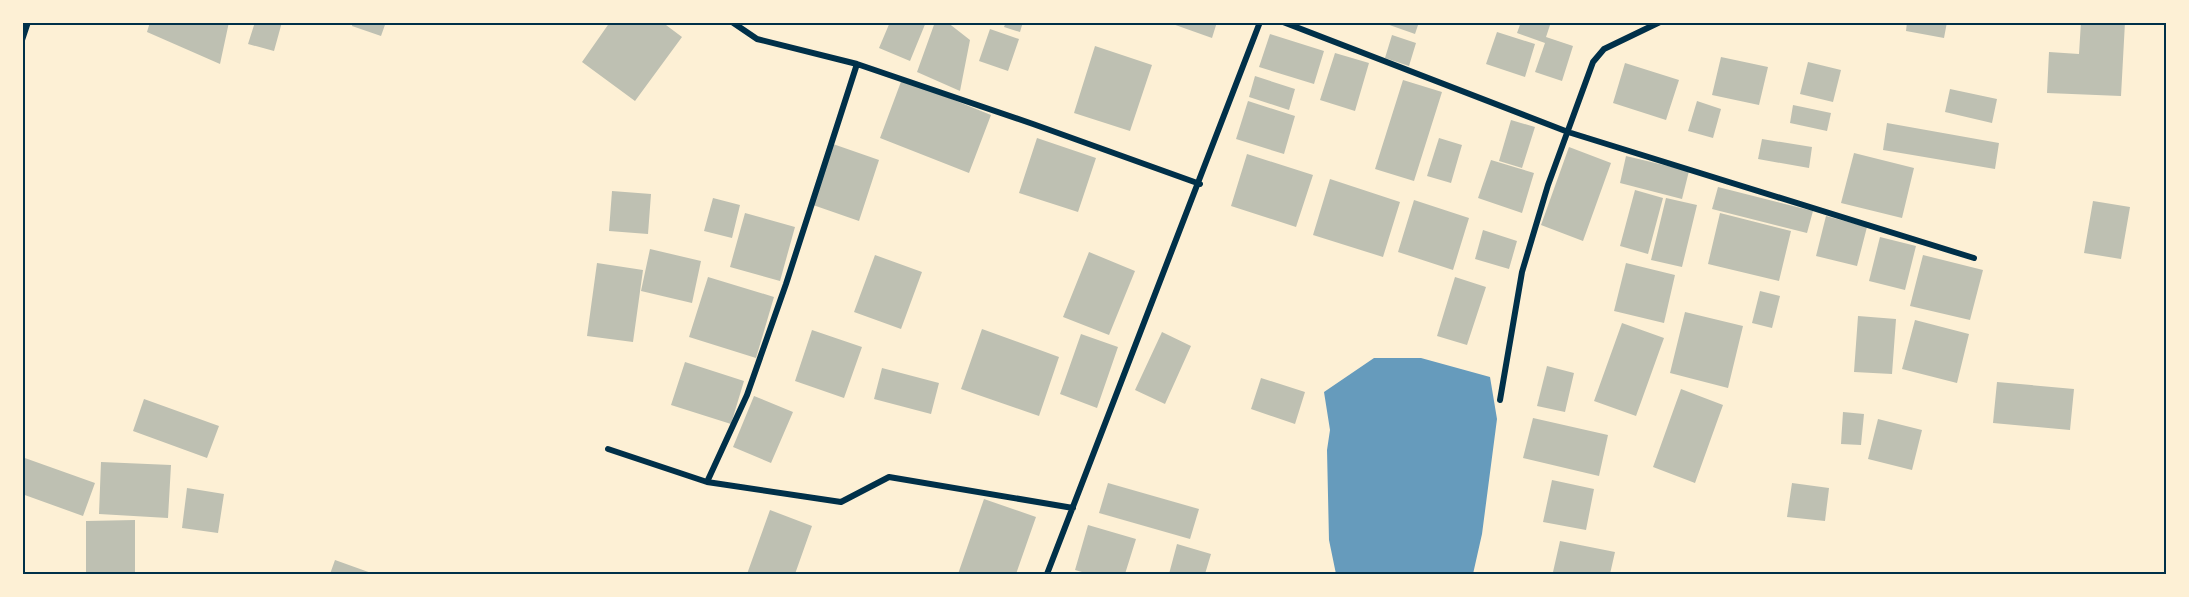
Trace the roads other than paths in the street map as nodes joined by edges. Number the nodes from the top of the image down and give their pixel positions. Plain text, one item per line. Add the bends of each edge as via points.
1 (28, 22) edge
2 (732, 22) edge
3 (1260, 22) edge
4 (1282, 22) edge
5 (1660, 22) edge
6 (22, 40) edge
7 (856, 64) junction
8 (1568, 132) junction
9 (1200, 184) junction
10 (1974, 258) dead end
11 (1500, 400) dead end
12 (608, 449) dead end
13 (707, 482) junction
14 (1073, 508) junction
15 (1047, 574) edge

1 - 6 street
2 - 7 street via 757,39
3 - 9 street
4 - 8 street
5 - 8 street via 1604,49 1593,62
7 - 9 street
7 - 13 street via 747,395
8 - 10 street
8 - 11 street via 1522,272
9 - 14 street
12 - 13 street
13 - 14 street via 841,502 889,477
14 - 15 street

